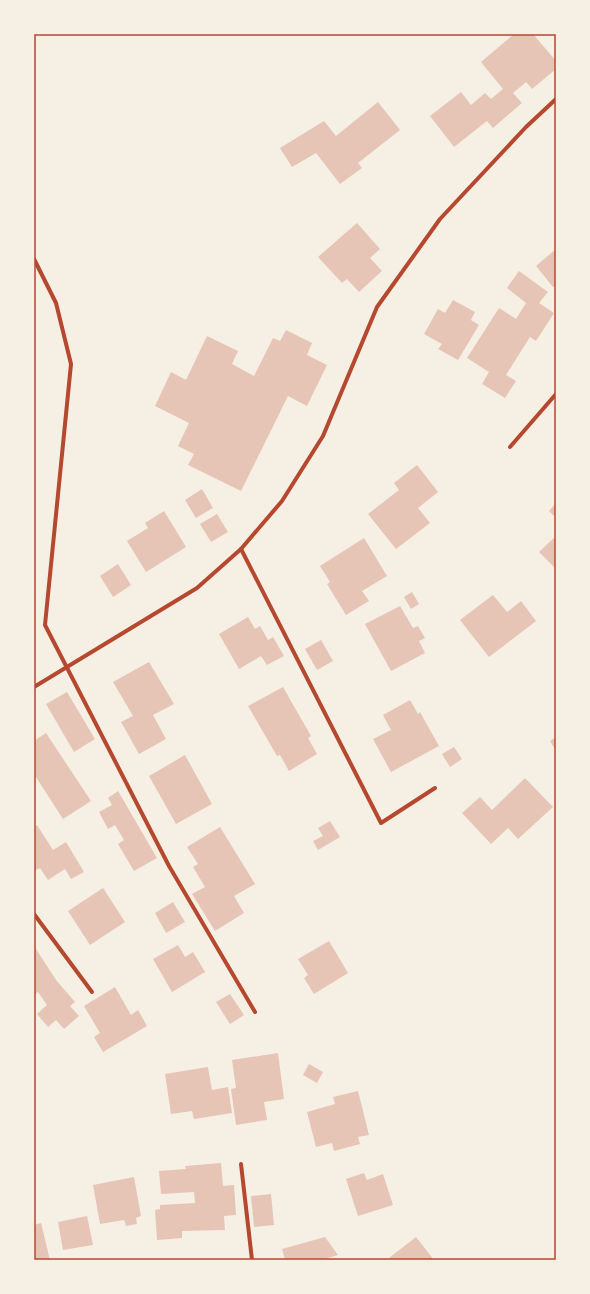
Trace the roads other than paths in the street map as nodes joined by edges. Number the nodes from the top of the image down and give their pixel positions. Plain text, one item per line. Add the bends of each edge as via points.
1 (556, 99) edge
2 (34, 259) edge
3 (556, 394) edge
4 (510, 447) dead end
5 (241, 549) junction
6 (65, 668) junction
7 (34, 687) edge
8 (435, 788) dead end
9 (34, 914) edge
10 (92, 992) dead end
11 (255, 1012) dead end
12 (241, 1164) dead end
13 (252, 1260) edge

1 - 5 street via 526,127 440,219 382,300 323,436 282,501
2 - 6 street via 56,302 71,364 44,625
3 - 4 street
5 - 6 street via 197,588
5 - 8 street via 381,823
6 - 7 street
6 - 11 street via 169,866
9 - 10 street
12 - 13 street

